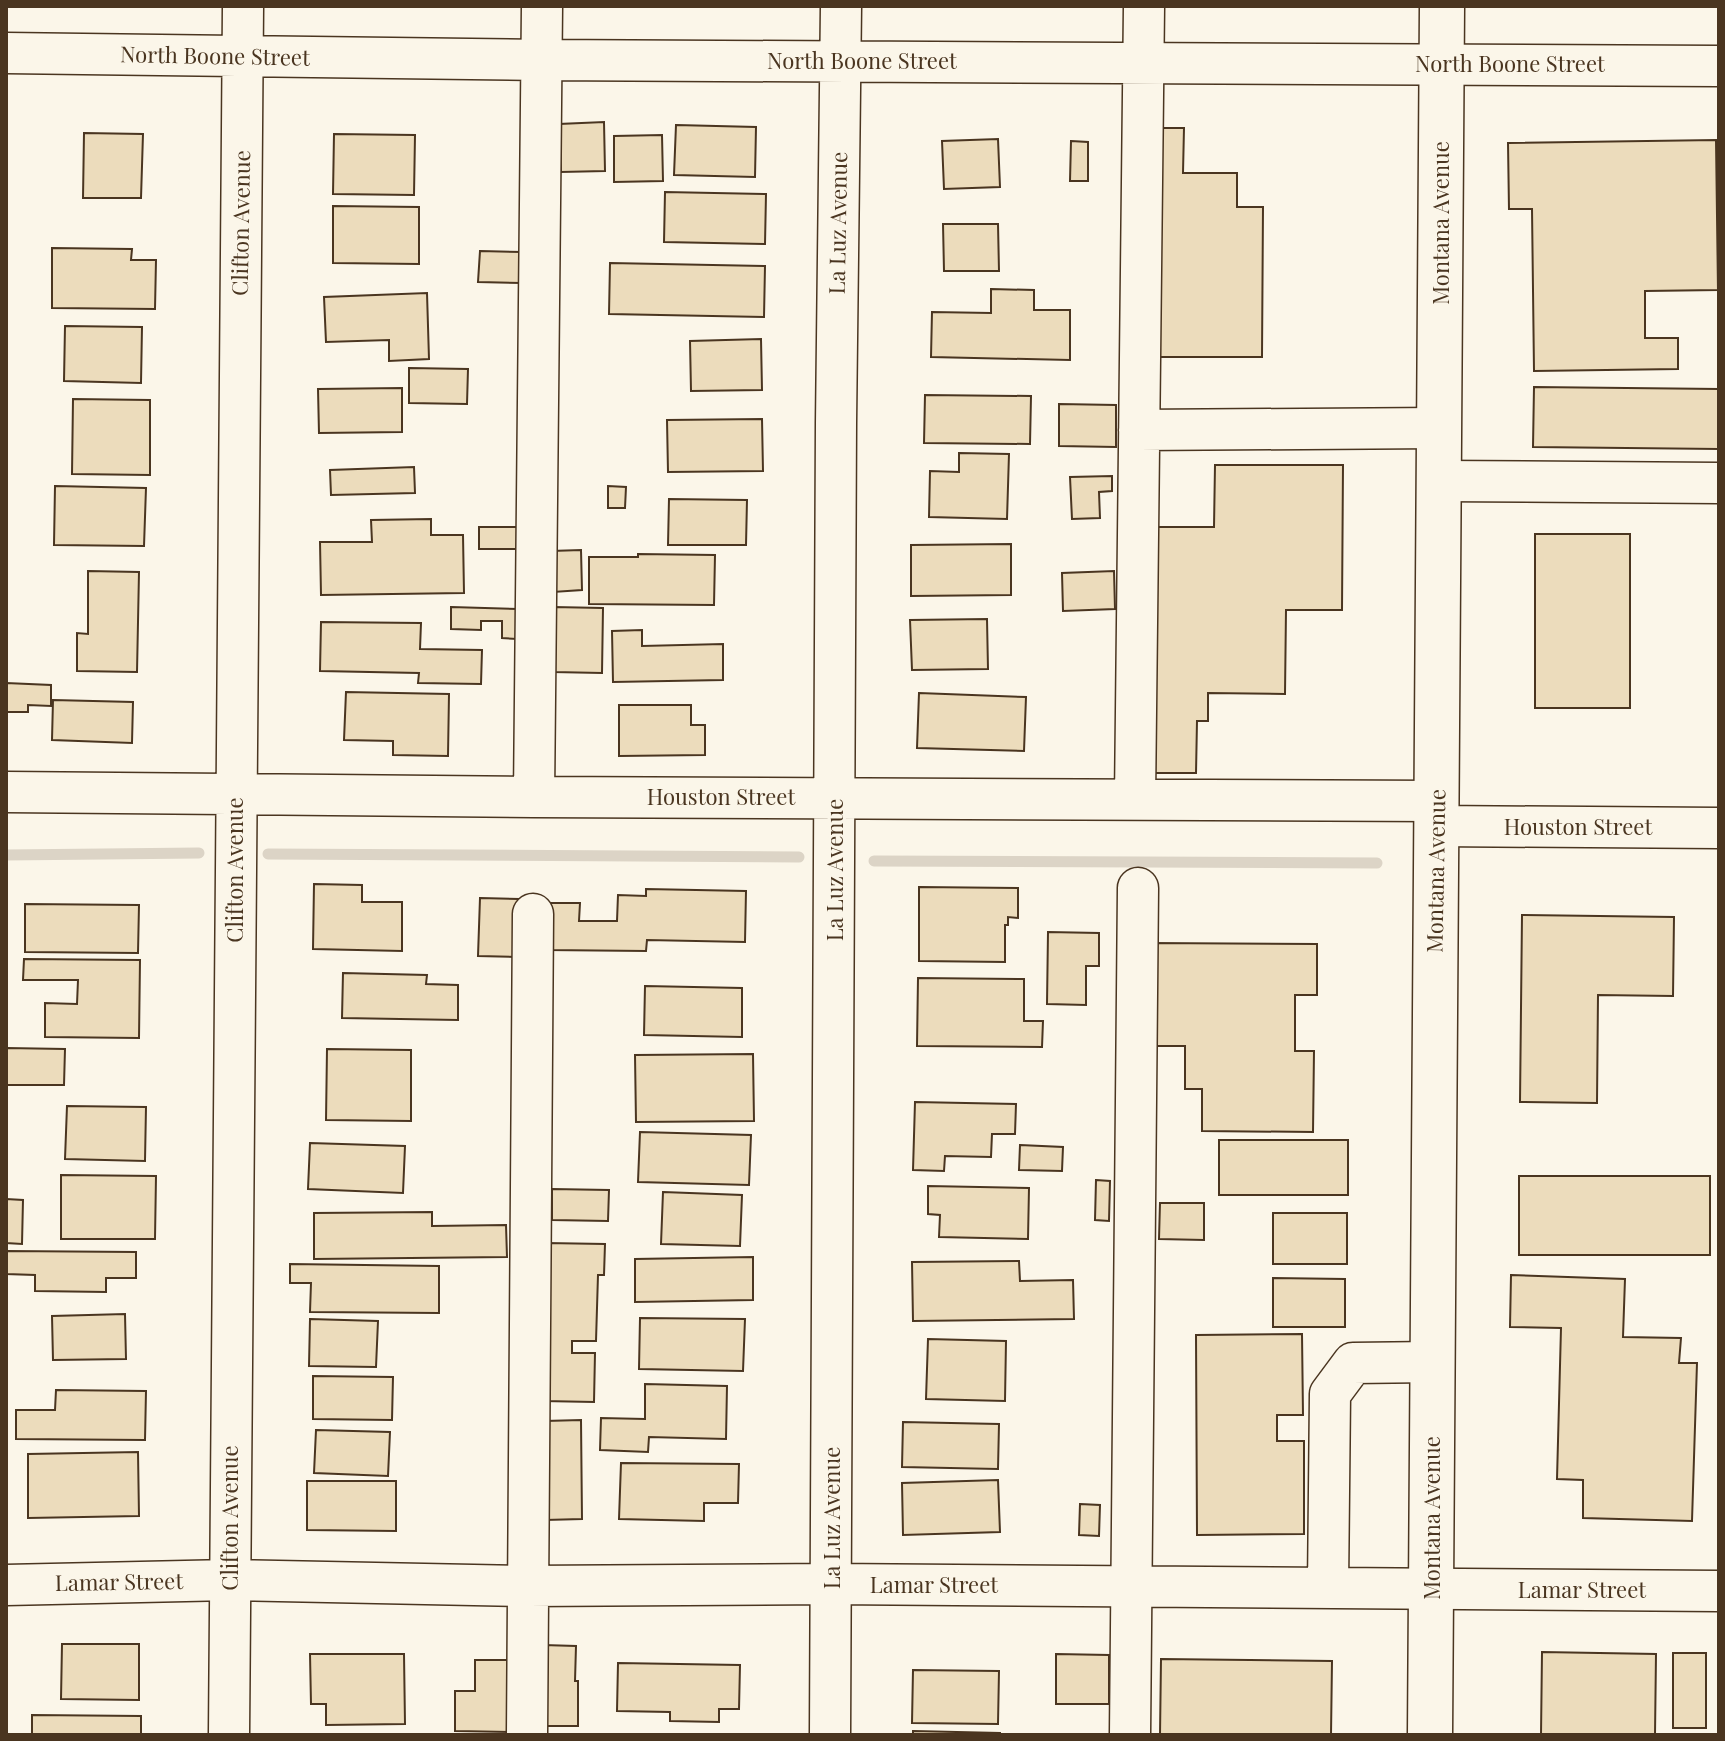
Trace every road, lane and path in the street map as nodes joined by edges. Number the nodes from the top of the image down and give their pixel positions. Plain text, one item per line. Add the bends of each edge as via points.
1 (243, 6) edge
2 (542, 6) edge
3 (841, 6) edge
4 (1144, 6) edge
5 (1442, 6) edge
6 (6, 53) edge
7 (242, 57) junction
8 (542, 60) junction
9 (840, 60) junction
10 (1144, 62) junction
11 (1442, 64) junction
12 (1719, 66) edge
13 (1439, 428) junction
14 (1139, 430) junction
15 (1439, 481) junction
16 (1719, 483) edge
17 (6, 792) edge
18 (236, 793) junction
19 (534, 797) junction
20 (835, 797) junction
21 (1135, 799) junction
22 (1436, 813) junction
23 (1719, 828) edge
24 (1138, 888) dead end
25 (533, 914) dead end
26 (1433, 1362) junction
27 (230, 1580) junction
28 (831, 1584) junction
29 (6, 1585) edge
30 (528, 1586) junction
31 (1132, 1587) junction
32 (1328, 1588) junction
33 (1432, 1589) junction
34 (1719, 1591) edge
35 (229, 1735) edge
36 (527, 1735) edge
37 (830, 1735) edge
38 (1130, 1735) edge
39 (1430, 1735) edge

1 - 7 street, Clifton Avenue
2 - 8 street
3 - 9 street, La Luz Avenue
4 - 10 street
5 - 11 main road, Montana Avenue
6 - 7 street, North Boone Street
7 - 8 street, North Boone Street
7 - 18 street, Clifton Avenue
8 - 9 street, North Boone Street
8 - 19 street
9 - 10 street, North Boone Street
9 - 20 street, La Luz Avenue
10 - 11 street, North Boone Street
10 - 14 street
11 - 12 street, North Boone Street
11 - 13 main road, Montana Avenue
13 - 14 street
13 - 15 main road, Montana Avenue
14 - 21 street
15 - 16 street
15 - 22 main road, Montana Avenue
17 - 18 street, Houston Street
18 - 19 street, Houston Street
18 - 27 street, Clifton Avenue
19 - 20 street, Houston Street
20 - 21 street, Houston Street
20 - 28 street, La Luz Avenue
21 - 22 street, Houston Street
22 - 23 street, Houston Street
22 - 26 main road, Montana Avenue
24 - 31 street
25 - 30 street
26 - 32 street via 1353,1363 1330,1394
26 - 33 main road, Montana Avenue
27 - 29 street, Lamar Street
27 - 30 street, Lamar Street
27 - 35 street, Clifton Avenue
28 - 30 street, Lamar Street
28 - 31 street, Lamar Street
28 - 37 street, La Luz Avenue
30 - 36 street
31 - 32 street, Lamar Street
31 - 38 street
32 - 33 street, Lamar Street
33 - 34 street, Lamar Street
33 - 39 main road, Montana Avenue

